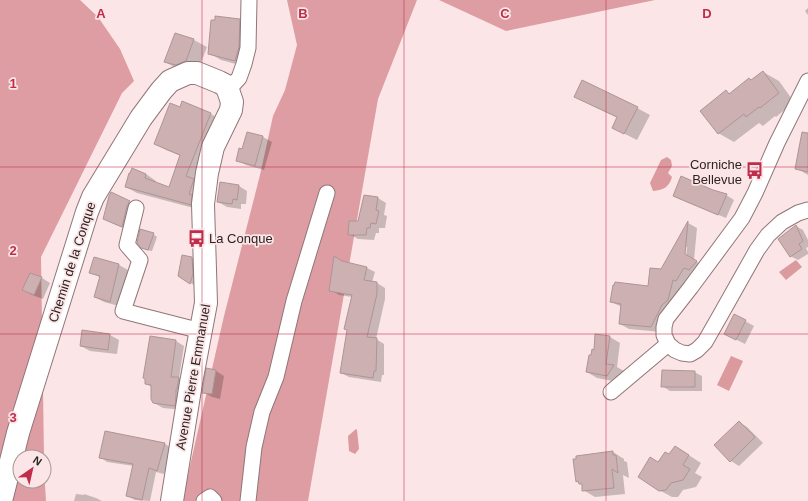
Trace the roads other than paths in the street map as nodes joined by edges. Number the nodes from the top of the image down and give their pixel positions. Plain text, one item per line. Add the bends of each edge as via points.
1 (249, 0) edge
2 (808, 81) edge
3 (228, 90) junction
4 (328, 193) dead end
5 (136, 208) dead end
6 (808, 210) edge
7 (201, 331) junction
8 (668, 344) junction
9 (611, 392) dead end
10 (1, 501) edge
11 (172, 501) edge
12 (204, 501) edge
13 (214, 501) edge
14 (248, 501) edge

1 - 3 street via 248,48 240,78
2 - 8 street via 742,218 666,319 664,335
3 - 7 street, Avenue Pierre Emmanuel via 232,102 231,110 213,147 203,204 206,303
3 - 10 street, Chemin de la Conque via 225,85 197,73 188,73 170,81 141,118 93,197 86,212 18,433
4 - 14 street via 294,300 276,377 262,412 254,447
5 - 7 street via 127,245 140,260 123,311
6 - 8 street via 782,222 764,240 698,350 690,354 682,353
7 - 11 street, Avenue Pierre Emmanuel
8 - 9 street
12 - 13 street via 210,497

